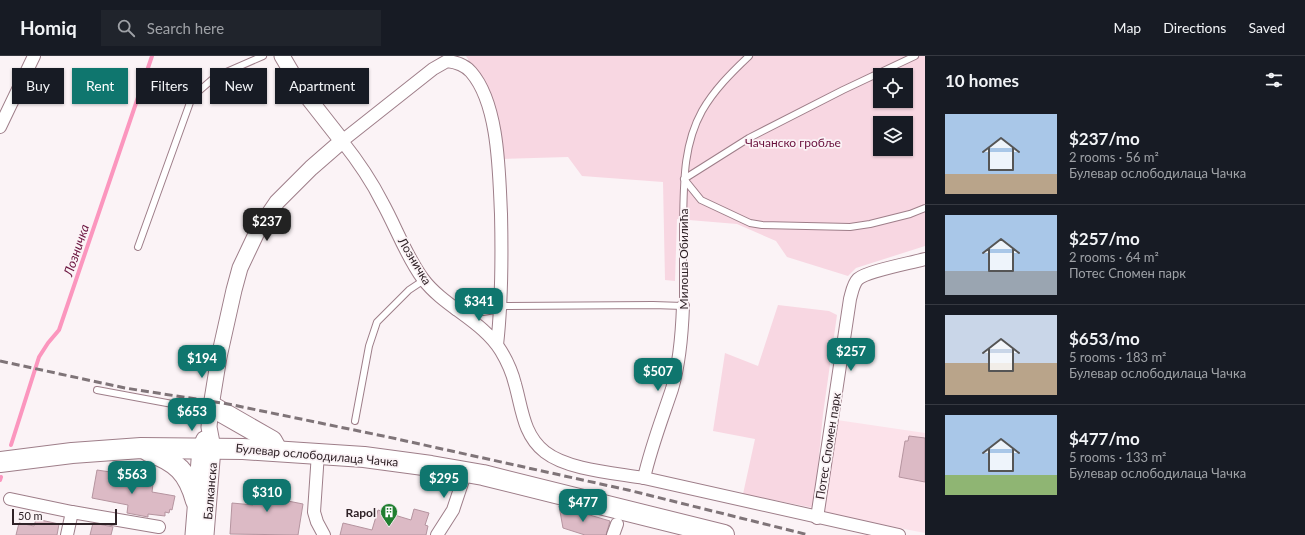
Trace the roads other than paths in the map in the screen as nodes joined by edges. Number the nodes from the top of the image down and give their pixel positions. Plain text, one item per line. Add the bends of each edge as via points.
1 (34, 56) edge
2 (263, 56) edge
3 (282, 56) edge
4 (748, 56) edge
5 (915, 56) edge
6 (447, 59) edge
7 (0, 127) edge
8 (342, 142) junction
9 (684, 179) junction
10 (925, 208) edge
11 (138, 247) dead end
12 (925, 259) edge
13 (424, 280) junction
14 (501, 306) junction
15 (683, 306) junction
16 (456, 309) junction
17 (498, 345) junction
18 (97, 390) dead end
19 (211, 409) junction
20 (355, 421) dead end
21 (141, 448) junction
22 (207, 448) junction
23 (277, 450) junction
24 (318, 453) junction
25 (0, 462) edge
26 (466, 471) junction
27 (644, 478) junction
28 (10, 499) dead end
29 (196, 501) junction
30 (72, 512) junction
31 (817, 518) junction
32 (159, 527) dead end
33 (67, 535) edge
34 (204, 535) edge
35 (324, 535) edge
36 (437, 535) edge
37 (724, 535) edge
38 (899, 535) edge

1 - 7 street
2 - 11 lane via 215,77 192,97
3 - 8 street, Лозничка via 302,90
4 - 9 lane, Милоша Обилића via 713,94 701,113 692,133
5 - 9 lane via 749,138
6 - 8 street
6 - 14 street via 459,63 471,72 486,98 494,126 500,192
8 - 13 street, Лозничка via 373,184
8 - 19 street via 277,202 246,254 232,297
9 - 10 lane via 701,200 750,223 762,225 850,227 910,214
9 - 15 lane, Милоша Обилића
12 - 31 street, Потес Спомен парк via 869,273 858,279 853,287
13 - 16 street, Лозничка
13 - 20 lane via 409,290 377,322 369,346
14 - 15 lane
14 - 16 street via 476,310
14 - 17 street
15 - 27 street, Милоша Обилића via 678,362
16 - 17 street, Лозничка
17 - 27 street, Лозничка via 512,373 527,428 544,451 572,464
18 - 19 lane
19 - 22 street
19 - 23 main road via 272,441
21 - 22 main road, Булевар ослободилаца Чачка
21 - 25 main road, Булевар ослободилаца Чачка
21 - 29 main road via 178,466 189,480
22 - 23 main road, Булевар ослободилаца Чачка
22 - 29 street, Балканска
22 - 34 street, Балканска
23 - 24 main road, Булевар ослободилаца Чачка
24 - 26 main road, Булевар ослободилаца Чачка
24 - 35 street via 314,512
26 - 36 street via 453,510
26 - 37 main road, Булевар ослободилаца Чачка
27 - 31 street, Потес Спомен парк
28 - 30 street
29 - 34 street, Балканска
30 - 32 street
30 - 33 street
31 - 38 street, Потес Спомен парк

